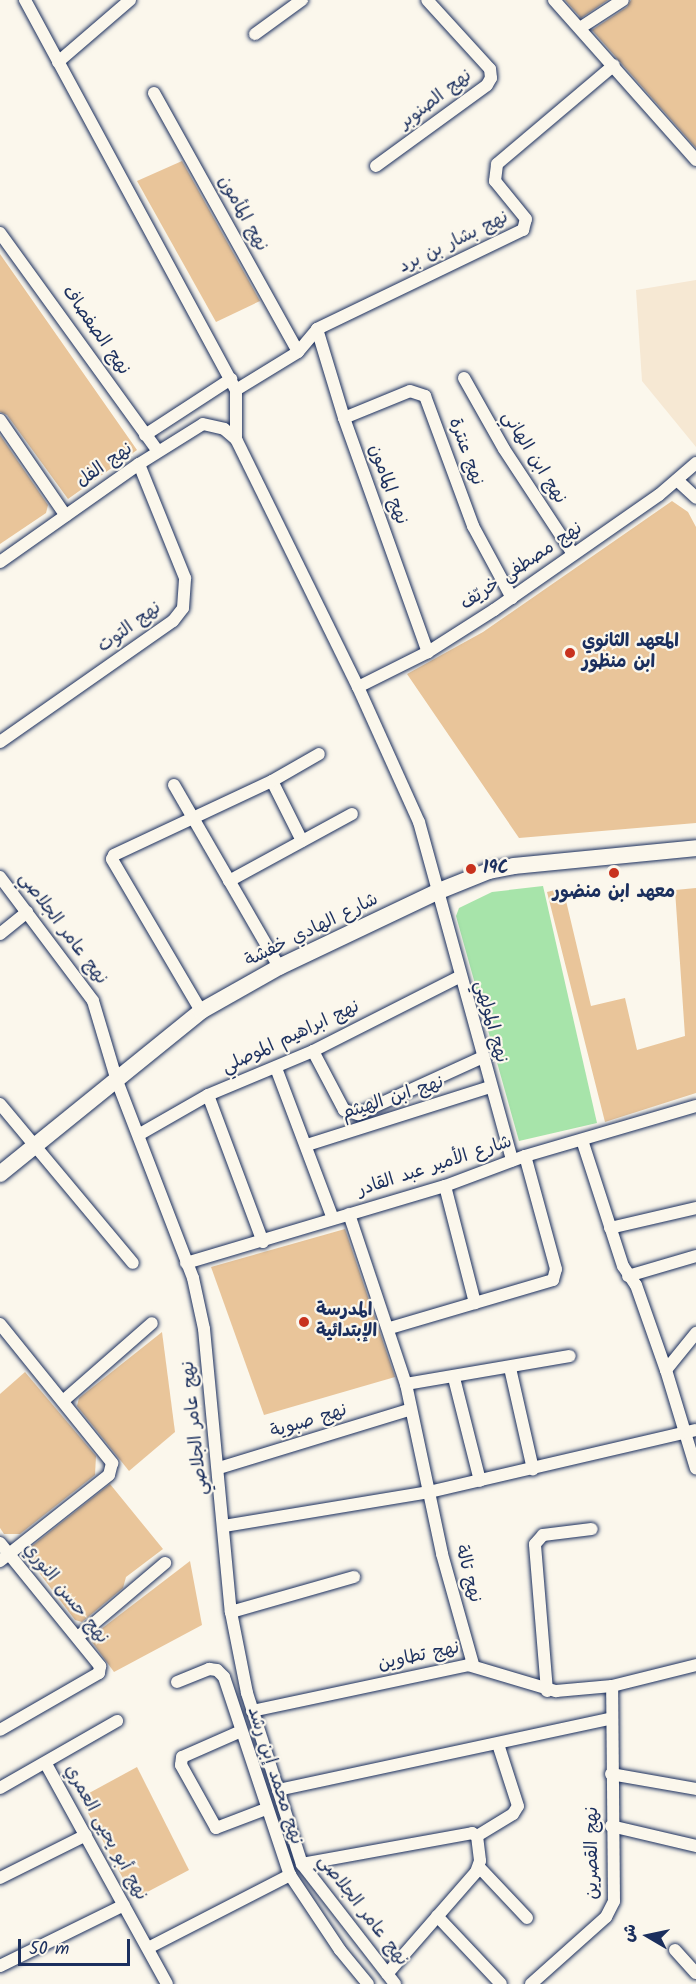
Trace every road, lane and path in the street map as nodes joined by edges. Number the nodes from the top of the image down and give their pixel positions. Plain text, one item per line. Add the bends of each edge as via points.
1 (25, 0) edge
2 (130, 0) edge
3 (302, 0) edge
4 (427, 0) edge
5 (554, 0) edge
6 (623, 0) edge
7 (580, 28) junction
8 (255, 34) dead end
9 (58, 62) junction
10 (614, 65) junction
11 (154, 93) dead end
12 (696, 160) edge
13 (376, 166) dead end
14 (0, 233) edge
15 (317, 329) junction
16 (298, 352) junction
17 (465, 378) dead end
18 (233, 384) junction
19 (344, 418) junction
20 (0, 420) edge
21 (145, 435) junction
22 (236, 439) junction
23 (158, 451) junction
24 (696, 463) edge
25 (139, 464) junction
26 (677, 480) junction
27 (696, 498) edge
28 (66, 516) junction
29 (573, 554) junction
30 (0, 562) edge
31 (512, 597) junction
32 (428, 652) junction
33 (358, 687) junction
34 (0, 742) edge
35 (319, 754) dead end
36 (272, 781) junction
37 (174, 784) dead end
38 (352, 814) dead end
39 (192, 816) junction
40 (302, 841) junction
41 (696, 848) edge
42 (0, 877) edge
43 (229, 881) junction
44 (439, 891) junction
45 (27, 912) junction
46 (0, 933) edge
47 (279, 967) junction
48 (459, 977) junction
49 (201, 1011) junction
50 (313, 1051) junction
51 (481, 1058) junction
52 (276, 1068) junction
53 (117, 1080) junction
54 (490, 1087) junction
55 (208, 1095) junction
56 (0, 1104) edge
57 (696, 1106) edge
58 (140, 1134) junction
59 (582, 1140) junction
60 (307, 1146) junction
61 (33, 1147) junction
62 (525, 1156) junction
63 (512, 1161) junction
64 (0, 1174) edge
65 (445, 1186) junction
66 (696, 1208) edge
67 (350, 1214) junction
68 (333, 1219) junction
69 (610, 1228) junction
70 (263, 1242) junction
71 (696, 1256) edge
72 (133, 1263) dead end
73 (186, 1263) junction
74 (627, 1276) junction
75 (474, 1303) junction
76 (152, 1323) dead end
77 (0, 1324) edge
78 (390, 1328) junction
79 (696, 1333) edge
80 (570, 1356) dead end
81 (510, 1368) junction
82 (666, 1370) junction
83 (454, 1378) junction
84 (406, 1384) junction
85 (63, 1401) junction
86 (409, 1410) junction
87 (691, 1430) edge
88 (219, 1468) junction
89 (532, 1469) junction
90 (696, 1469) edge
91 (480, 1481) junction
92 (429, 1492) junction
93 (224, 1526) junction
94 (592, 1529) dead end
95 (0, 1543) edge
96 (5, 1558) edge
97 (165, 1563) dead end
98 (354, 1577) dead end
99 (231, 1612) junction
100 (79, 1636) junction
101 (473, 1665) junction
102 (696, 1665) edge
103 (177, 1682) dead end
104 (612, 1686) junction
105 (547, 1691) junction
106 (252, 1711) junction
107 (610, 1719) junction
108 (117, 1720) dead end
109 (0, 1730) edge
110 (239, 1732) junction
111 (498, 1744) junction
112 (46, 1764) junction
113 (611, 1774) junction
114 (0, 1788) edge
115 (696, 1789) edge
116 (278, 1790) junction
117 (266, 1809) junction
118 (612, 1826) junction
119 (86, 1835) junction
120 (477, 1836) junction
121 (696, 1846) edge
122 (302, 1864) junction
123 (479, 1867) junction
124 (290, 1875) junction
125 (0, 1878) edge
126 (124, 1905) junction
127 (437, 1916) junction
128 (527, 1918) dead end
129 (148, 1948) junction
130 (675, 1950) dead end
131 (0, 1966) edge
132 (696, 1973) edge
133 (391, 1979) edge
134 (166, 1984) edge
135 (368, 1984) edge
136 (501, 1984) edge
137 (531, 1984) edge

1 - 9 street
2 - 9 street
3 - 8 street
4 - 13 street, نهج الصنوبر via 490,69 491,78 487,85
5 - 7 street
6 - 7 street
7 - 10 street
9 - 18 street
10 - 12 street
10 - 15 street, نهج بشار بن برد via 497,165 495,182 526,219 523,230
11 - 16 street, نهج المأمون
14 - 21 street, نهج الصفصاف
15 - 16 street, نهج بشار بن برد
15 - 19 street, نهج المامون
16 - 18 street, نهج بشار بن برد
17 - 29 street, نهج ابن الهاني via 504,449
18 - 21 street, نهج بشار بن برد
18 - 22 street
19 - 31 street, نهج عنترة via 410,391 425,396 473,526
19 - 32 street, نهج المامون
20 - 28 street
21 - 23 street, نهج الصفصاف
22 - 23 street, نهج الفل via 224,429 202,424
22 - 33 street, نهج المولهي
23 - 25 street, نهج الفل
24 - 26 street, نهج مصطفى خريّف
25 - 28 street, نهج الفل
25 - 34 street, نهج التوت via 186,578 183,608 173,621
26 - 27 street
26 - 29 street, نهج مصطفى خريّف
28 - 30 street, نهج الفل
29 - 31 street, نهج مصطفى خريّف
31 - 32 street, نهج مصطفى خريّف
32 - 33 street, نهج مصطفى خريّف
33 - 44 street, نهج المولهي via 418,822
35 - 36 street
36 - 39 street
36 - 40 street
37 - 39 street
38 - 40 street
39 - 43 street
39 - 49 street via 112,859
40 - 43 street
41 - 44 street, شارع الهادي خفشة via 514,866 489,871
42 - 45 street, نهج عامر الجلاصي
43 - 47 street
44 - 47 street, شارع الهادي خفشة
44 - 48 street, نهج المولهي
45 - 46 street
45 - 53 street, نهج عامر الجلاصي via 88,991
47 - 49 street, شارع الهادي خفشة
48 - 50 street, نهج ابراهيم الموصلي
48 - 51 street, نهج المولهي
49 - 53 street, شارع الهادي خفشة
50 - 51 street via 344,1110 358,1114
50 - 52 street, نهج ابراهيم الموصلي
51 - 54 street, نهج المولهي
52 - 55 street, نهج ابراهيم الموصلي
52 - 60 street
53 - 58 street, نهج عامر الجلاصي
53 - 61 street, شارع الهادي خفشة
54 - 60 street, نهج ابن الهيثم
54 - 63 street, نهج المولهي
55 - 58 street, نهج ابراهيم الموصلي
55 - 70 street
56 - 61 street
57 - 59 street, شارع الأمير عبد القادر
58 - 73 street, نهج عامر الجلاصي
59 - 62 street, شارع الأمير عبد القادر
59 - 69 street
60 - 68 street
61 - 64 street, شارع الهادي خفشة
61 - 72 street
62 - 63 street, شارع الأمير عبد القادر
62 - 75 street via 556,1275 543,1284
63 - 65 street, شارع الأمير عبد القادر
65 - 67 street, شارع الأمير عبد القادر
65 - 75 street
66 - 69 street
67 - 68 street, شارع الأمير عبد القادر
67 - 78 street, نهج تالة
68 - 70 street, شارع الأمير عبد القادر
69 - 74 street
70 - 73 street, شارع الأمير عبد القادر
71 - 74 street
73 - 88 street, نهج عامر الجلاصي via 204,1329
74 - 82 street via 636,1286
75 - 78 street
76 - 85 street
77 - 85 street
78 - 84 street, نهج تالة
79 - 82 street
80 - 81 street
81 - 83 street
81 - 89 street
82 - 87 street
83 - 84 street
83 - 91 street
84 - 86 street, نهج تالة
85 - 96 street via 112,1463 109,1474
86 - 88 street, نهج صبوية
86 - 92 street, نهج تالة
87 - 89 street
87 - 90 street
88 - 93 street, نهج عامر الجلاصي
89 - 91 street
91 - 92 street
92 - 93 street
92 - 101 street, نهج تالة
93 - 99 street, نهج عامر الجلاصي
94 - 105 street via 543,1535 535,1544
95 - 96 street, نهج حسن النوري
96 - 100 street, نهج حسن النوري
97 - 100 street
98 - 99 street
99 - 106 street, نهج عامر الجلاصي
100 - 109 street, نهج حسن النوري via 100,1669
101 - 105 street, نهج تطاوين
101 - 106 street, نهج تطاوين
102 - 104 street, نهج تطاوين
103 - 110 street, نهج محمد إبن رشد via 217,1670 224,1677
104 - 105 street, نهج تطاوين
104 - 107 street, نهج القصرين
106 - 116 street, نهج عامر الجلاصي
107 - 111 street
107 - 113 street, نهج القصرين
108 - 112 street
110 - 117 street, نهج محمد إبن رشد
110 - 117 street via 182,1756 181,1765 216,1828
111 - 116 street
111 - 120 street via 518,1806 513,1814
112 - 114 street
112 - 119 street, نهج أبو يحيى العمري
113 - 115 street
113 - 118 street, نهج القصرين
116 - 122 street, نهج عامر الجلاصي
117 - 124 street, نهج محمد إبن رشد
118 - 121 street
118 - 137 street, نهج القصرين via 611,1911
119 - 125 street
119 - 126 street, نهج أبو يحيى العمري
120 - 122 street via 472,1833
120 - 123 street
122 - 133 street, نهج عامر الجلاصي
123 - 127 street
123 - 128 street
124 - 129 street
124 - 135 street, نهج محمد إبن رشد
126 - 129 street, نهج أبو يحيى العمري
126 - 131 street
127 - 133 street
127 - 136 street
129 - 134 street, نهج أبو يحيى العمري
130 - 132 street

